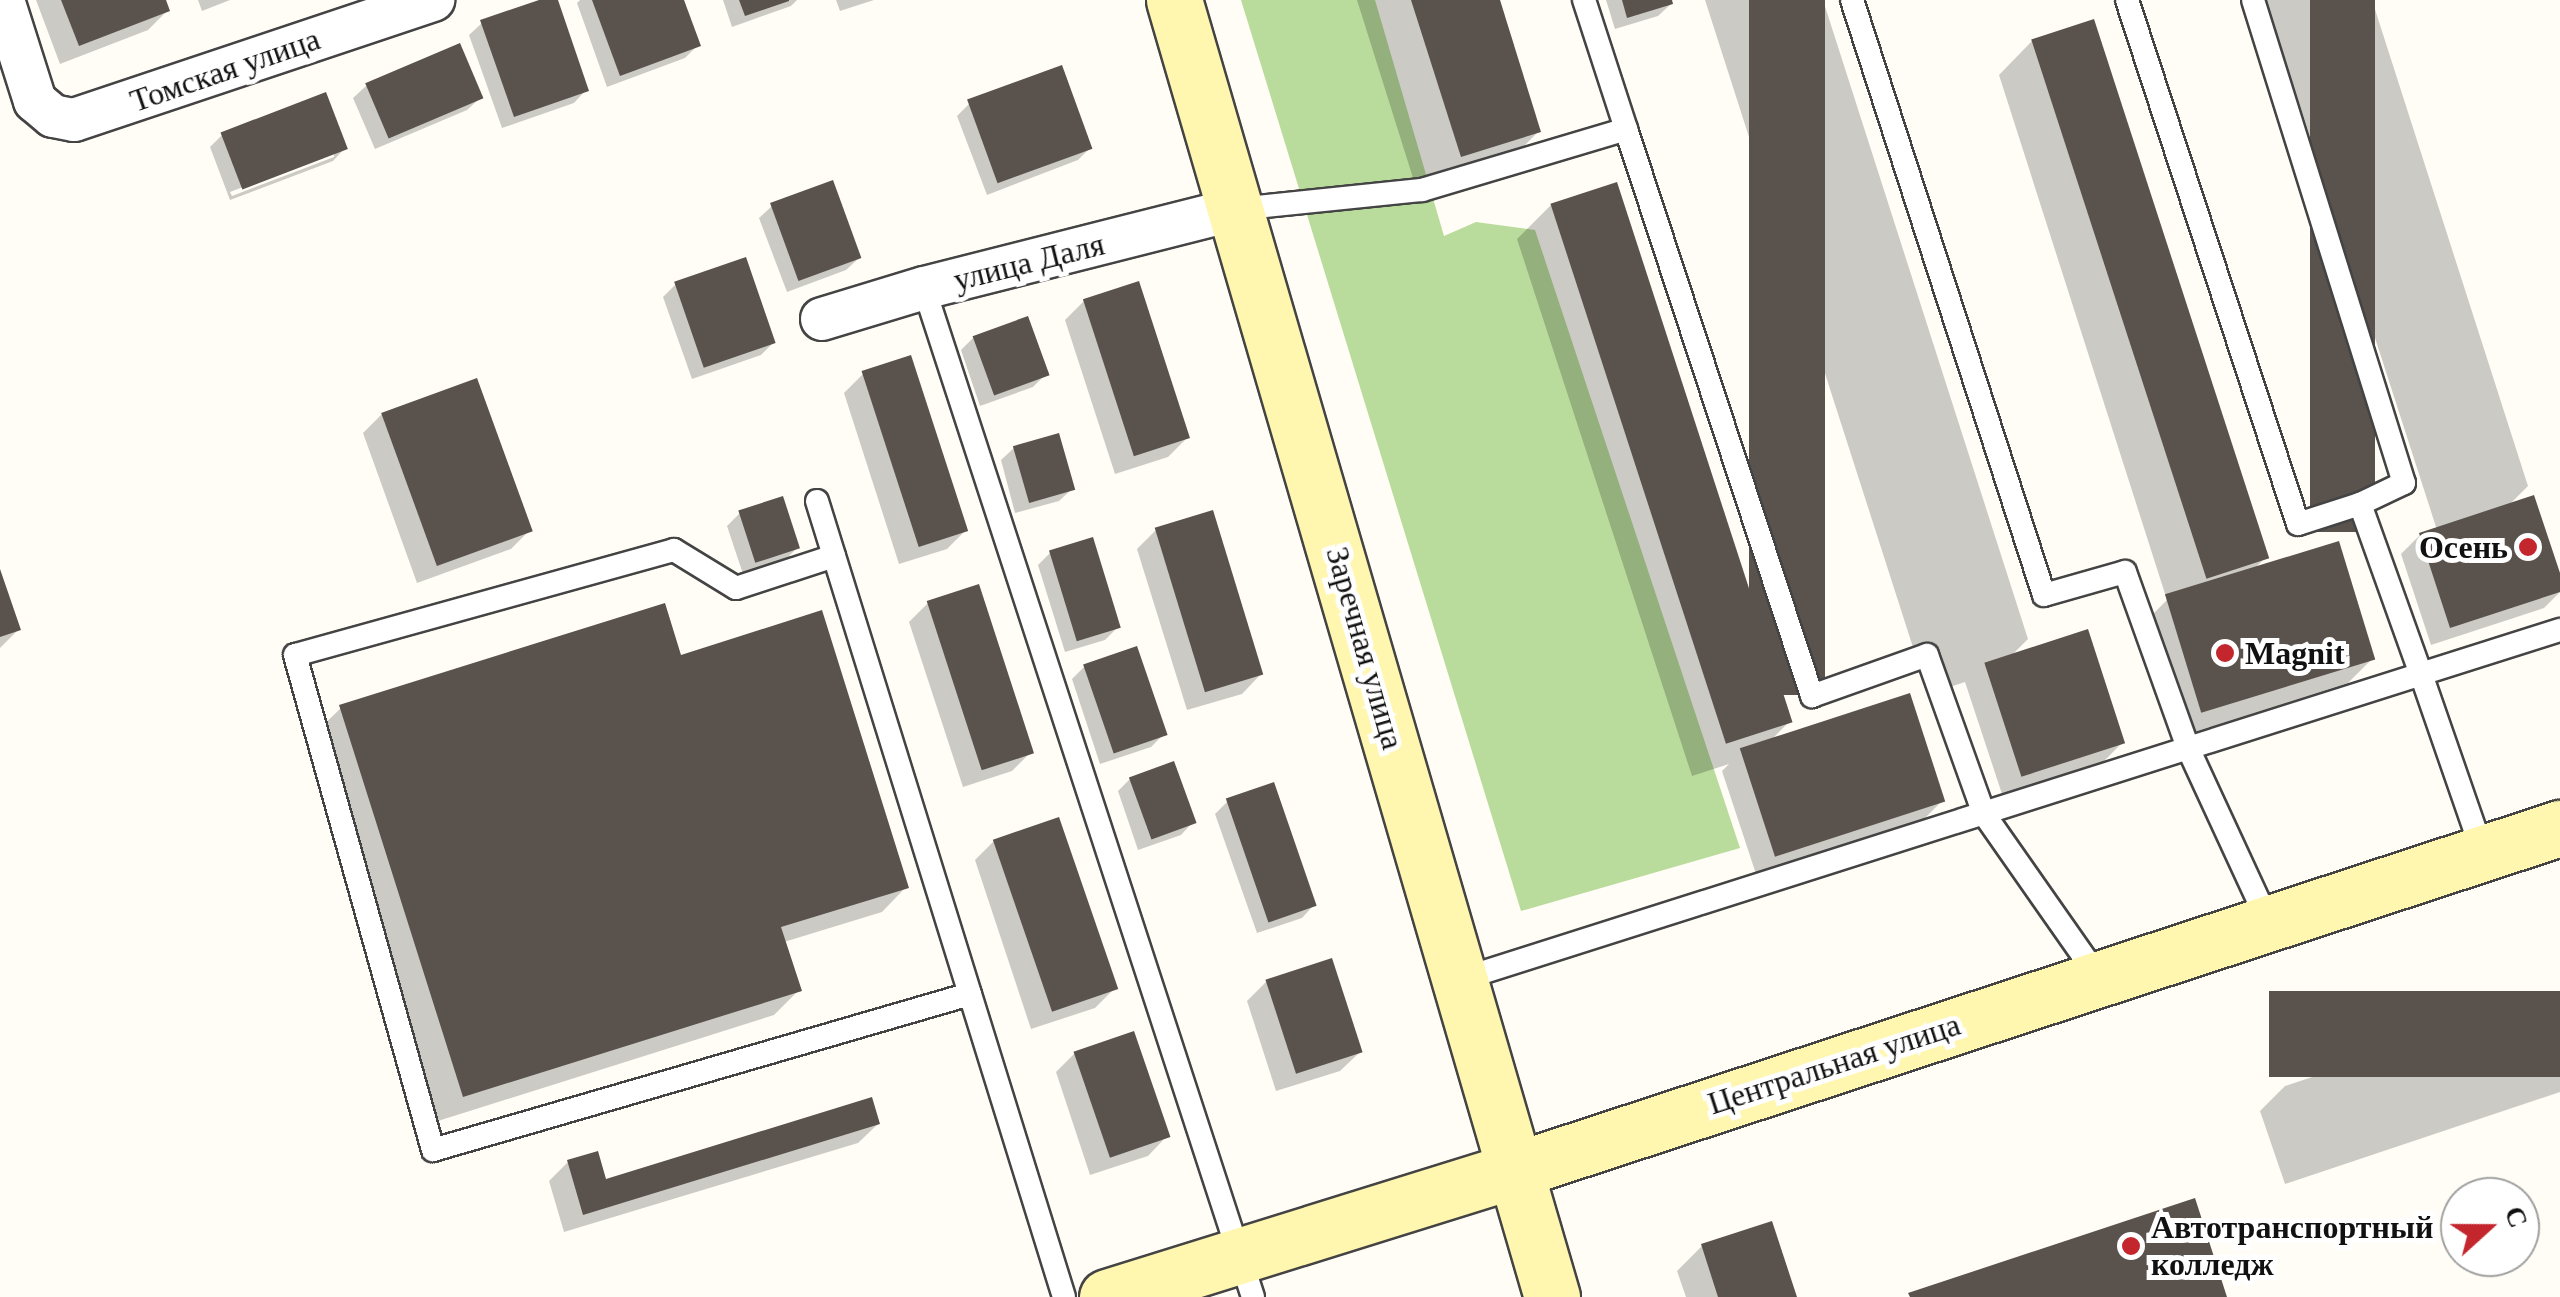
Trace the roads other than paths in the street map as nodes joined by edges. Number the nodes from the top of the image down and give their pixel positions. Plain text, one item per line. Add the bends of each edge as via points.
1 (3, 0) edge
2 (433, 0) edge
3 (1174, 0) edge
4 (1584, 0) edge
5 (1852, 0) edge
6 (2127, 0) edge
7 (2252, 0) edge
8 (1626, 129) junction
9 (1236, 209) junction
10 (924, 288) junction
11 (822, 319) dead end
12 (817, 500) dead end
13 (2360, 504) junction
14 (834, 556) junction
15 (2560, 630) edge
16 (2421, 674) junction
17 (2188, 748) junction
18 (1984, 814) junction
19 (2560, 828) edge
20 (2483, 853) junction
21 (2268, 921) junction
22 (2098, 978) junction
23 (1462, 979) junction
24 (970, 994) junction
25 (1516, 1170) junction
26 (1246, 1275) edge
27 (1064, 1297) edge
28 (1108, 1297) edge
29 (1552, 1297) edge

1 - 2 street, Томская улица via 35,101 52,116 74,120
3 - 9 street, Заречная улица
4 - 8 lane
5 - 17 lane via 2044,595 2124,572
6 - 13 lane via 2298,524
7 - 13 lane via 2404,483
8 - 9 lane via 1422,190
8 - 18 lane via 1812,696 1927,655
9 - 10 street, улица Даля
9 - 23 street, Заречная улица
10 - 11 street, улица Даля
10 - 26 lane
12 - 14 lane
13 - 16 lane
14 - 24 lane
14 - 24 lane via 736,588 674,550 295,655 432,1150
15 - 16 lane
16 - 17 lane
16 - 20 lane
17 - 18 lane
17 - 21 lane
18 - 22 lane
18 - 23 lane
19 - 20 street, Центральная улица
20 - 21 street, Центральная улица
21 - 22 street, Центральная улица
22 - 25 street, Центральная улица
23 - 25 street, Заречная улица
24 - 27 lane
25 - 26 street, Центральная улица
25 - 29 street, Заречная улица
26 - 28 street, Центральная улица

